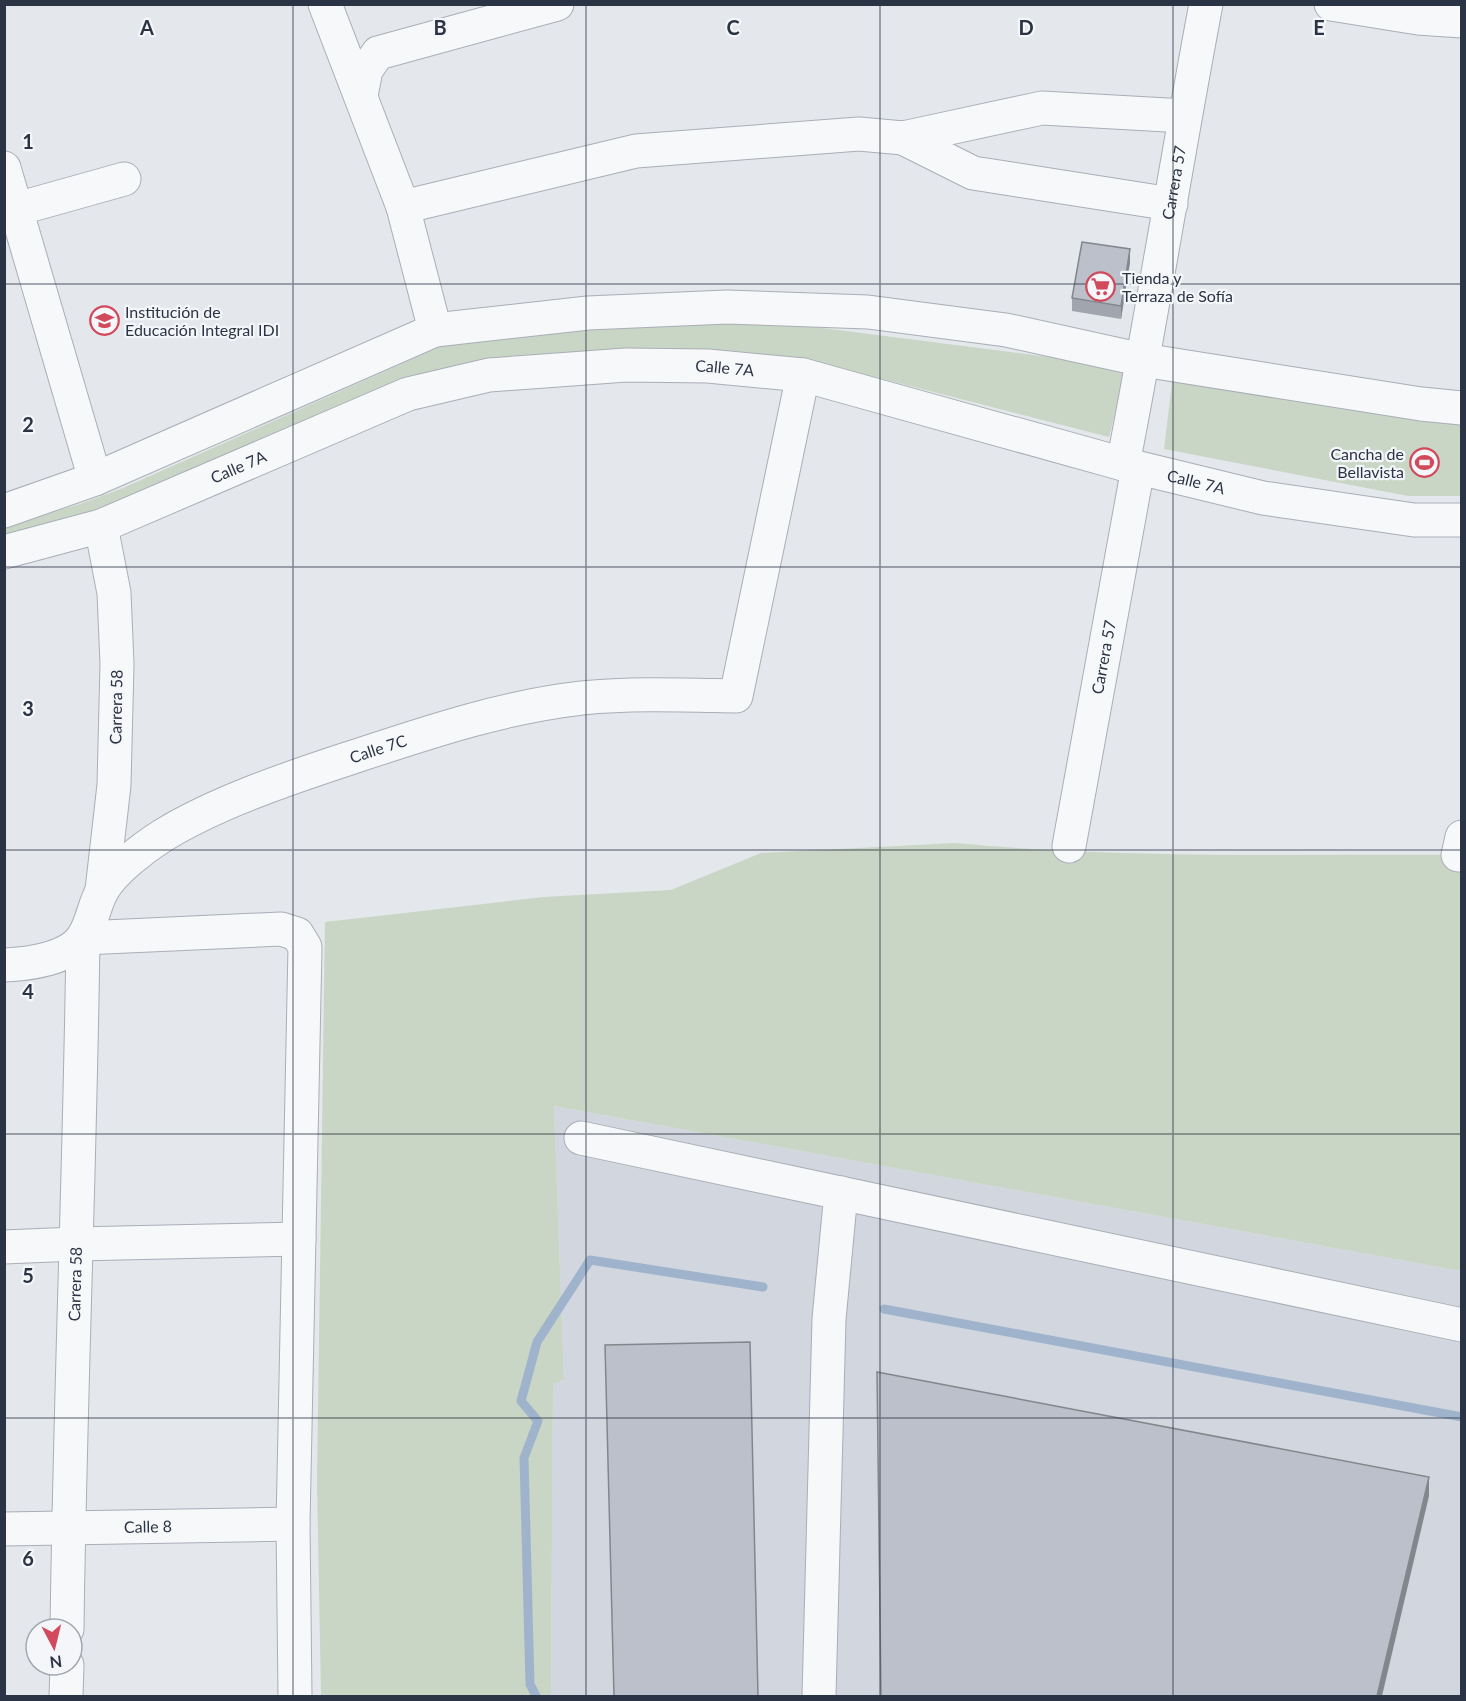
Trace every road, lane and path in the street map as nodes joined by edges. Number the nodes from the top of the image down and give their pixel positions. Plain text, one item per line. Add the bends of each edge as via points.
1 (325, 4) edge
2 (557, 4) edge
3 (1206, 4) edge
4 (1331, 4) edge
5 (1461, 21) edge
6 (361, 96) junction
7 (1185, 116) junction
8 (903, 138) junction
9 (4, 168) edge
10 (124, 179) dead end
11 (1171, 204) junction
12 (403, 207) junction
13 (17, 209) junction
14 (435, 330) junction
15 (1143, 360) junction
16 (803, 375) junction
17 (1461, 408) edge
18 (1130, 466) junction
19 (95, 479) junction
20 (4, 511) edge
21 (1461, 520) edge
22 (100, 526) junction
23 (4, 552) edge
24 (1069, 846) dead end
25 (102, 890) junction
26 (83, 938) junction
27 (4, 966) edge
28 (581, 1138) dead end
29 (841, 1193) junction
30 (299, 1239) junction
31 (75, 1244) junction
32 (4, 1247) edge
33 (1461, 1325) edge
34 (293, 1524) junction
35 (4, 1528) edge
36 (68, 1528) junction
37 (67, 1617) edge
38 (67, 1677) edge
39 (66, 1696) edge
40 (295, 1696) edge
41 (819, 1696) edge

1 - 6 street
2 - 6 street via 378,53 366,70
3 - 7 street, Carrera 57
4 - 5 street
6 - 12 street
7 - 8 street via 1042,108
7 - 11 street, Carrera 57
8 - 11 street via 974,173
8 - 12 street via 859,134 636,151
9 - 13 street
10 - 13 street
11 - 15 street, Carrera 57
12 - 14 street
13 - 19 street
14 - 15 street via 588,313 727,307 868,312 1006,330
14 - 19 street
15 - 17 street
15 - 18 street, Carrera 57
16 - 18 street, Calle 7A
16 - 22 street, Calle 7A via 708,366 626,365 489,375 408,394
16 - 25 street, Calle 7C via 736,696 581,698 446,726 298,776 187,822 129,860
18 - 21 street, Calle 7A via 1263,498 1414,520
18 - 24 street, Carrera 57
19 - 20 street
22 - 23 street, Calle 7A
22 - 25 street, Carrera 58 via 114,593 117,664 114,785
25 - 26 street, Calle 7C
26 - 27 street via 64,952 31,964
26 - 30 street via 281,929 297,934 305,947
26 - 31 street, Carrera 58
28 - 29 street
29 - 33 street
29 - 41 street via 829,1319
30 - 31 street
30 - 34 street
31 - 32 street
31 - 36 street, Carrera 58
34 - 36 street, Calle 8
34 - 40 street
35 - 36 street, Calle 8
36 - 37 street, Carrera 58
38 - 39 street

